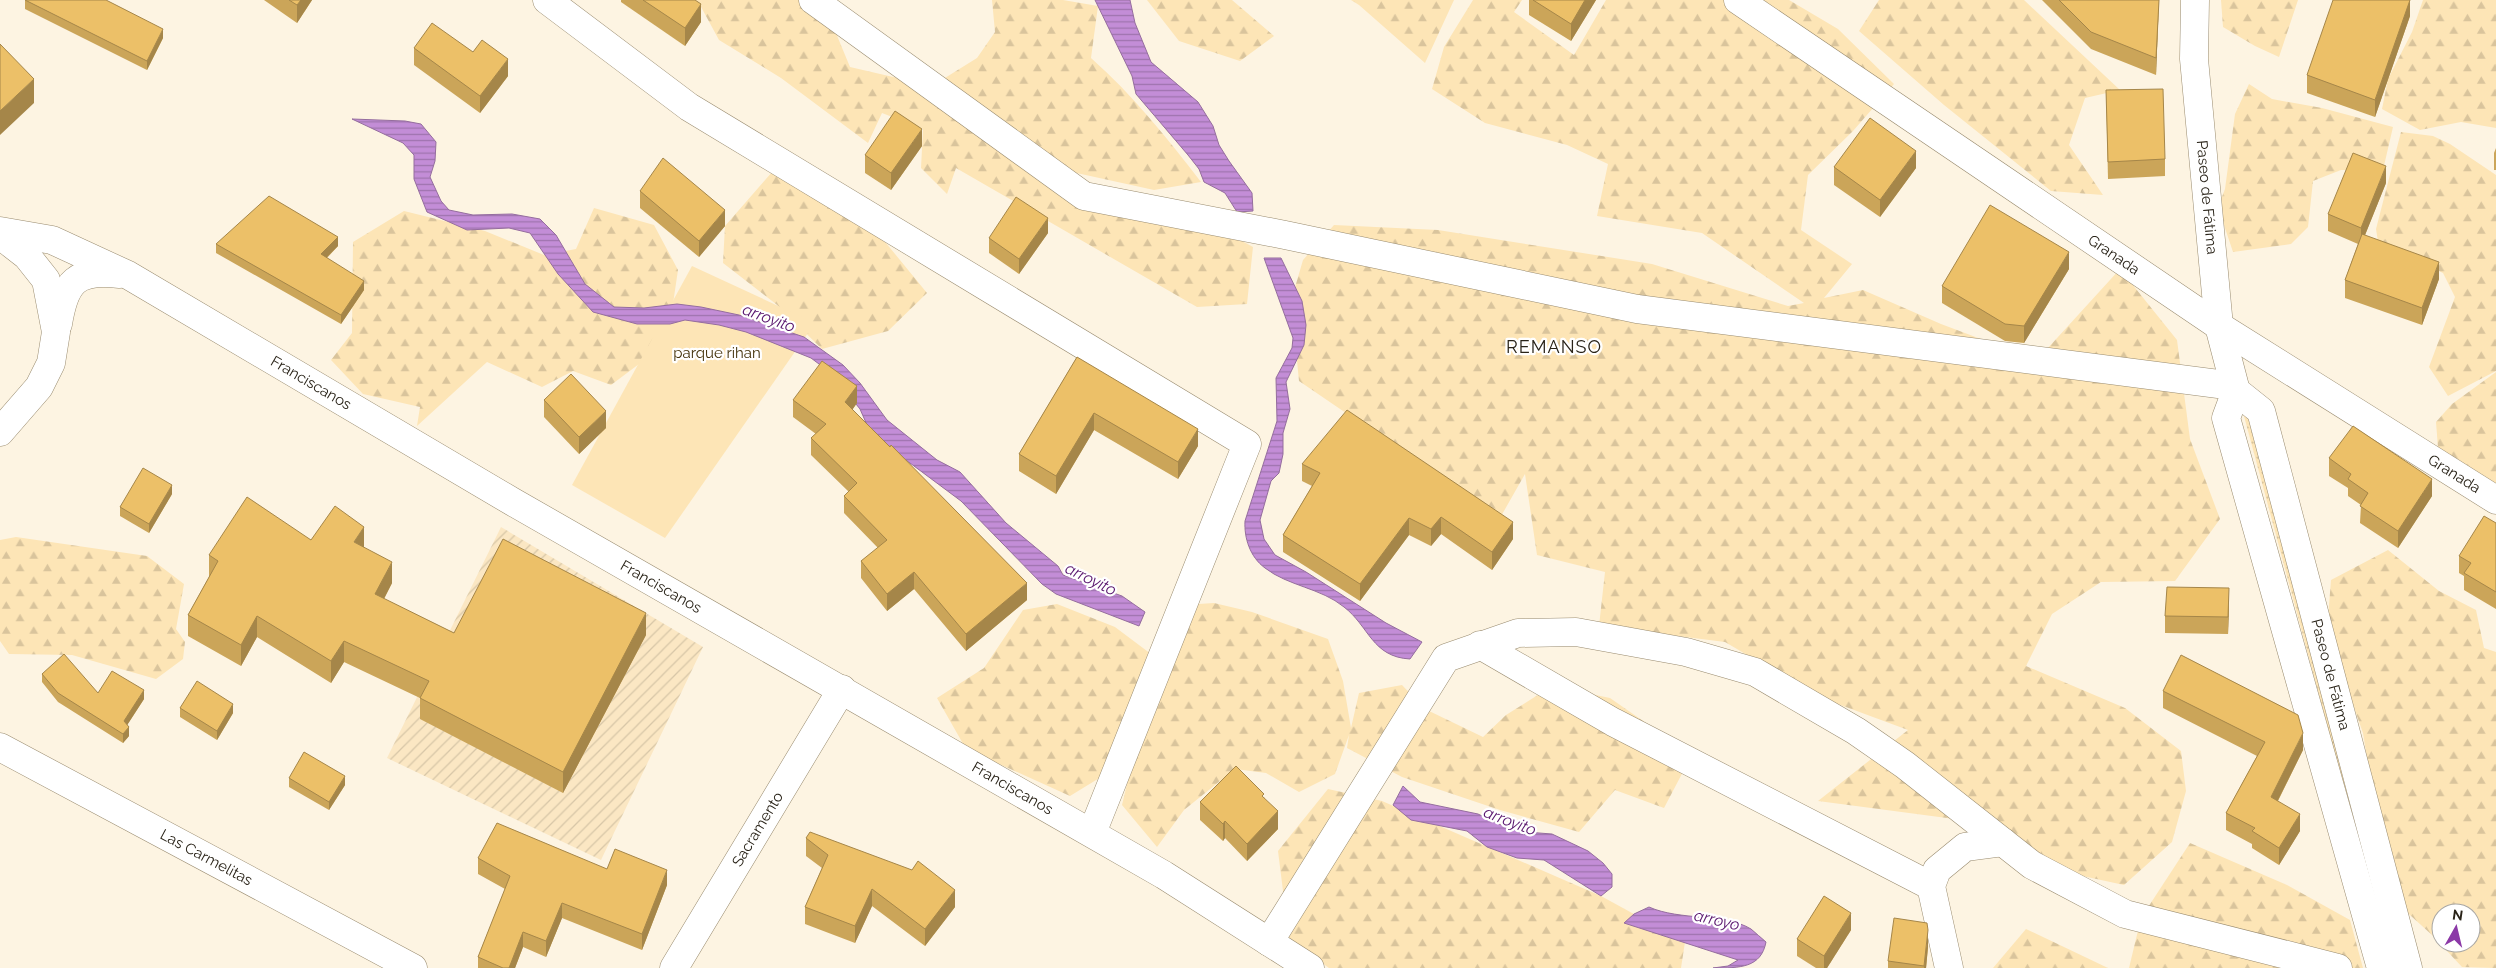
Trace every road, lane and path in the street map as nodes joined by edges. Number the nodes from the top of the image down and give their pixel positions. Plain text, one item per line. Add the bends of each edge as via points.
1 (547, 0) edge
2 (813, 0) edge
3 (1738, 0) edge
4 (2196, 0) edge
5 (0, 231) edge
6 (0, 235) edge
7 (128, 275) junction
8 (2219, 326) junction
9 (56, 332) junction
10 (2235, 388) junction
11 (0, 432) edge
12 (2496, 500) edge
13 (1480, 645) junction
14 (842, 689) junction
15 (0, 747) edge
16 (1092, 833) junction
17 (2003, 842) junction
18 (1931, 886) junction
19 (1269, 942) junction
20 (2398, 962) edge
21 (413, 968) edge
22 (674, 968) edge
23 (1310, 968) edge
24 (1948, 968) edge
25 (2338, 968) edge

1 - 16 street via 689,107 1247,444
2 - 10 street via 1084,196 1637,309
3 - 8 street, Granada
4 - 8 street, Paseo de Fátima via 2194,60
5 - 7 street, Franciscanos via 52,240
6 - 9 street via 27,256 46,280
7 - 9 street via 90,272 77,279 66,290
7 - 14 street, Franciscanos via 513,502
8 - 10 street, Paseo de Fátima
8 - 12 street, Granada
9 - 11 street via 51,363 39,387
10 - 20 street, Paseo de Fátima via 2261,411
13 - 17 street via 1518,633 1576,632 1686,652 1755,672 1856,731
13 - 18 street via 1613,722
13 - 19 street via 1446,658
14 - 16 street, Franciscanos
14 - 22 street, Sacramento
15 - 21 street, Las Carmelitas
16 - 19 street, Franciscanos
17 - 18 street via 1965,846 1937,870
17 - 25 street via 2032,865 2125,914
18 - 24 street
19 - 23 street, Franciscanos

